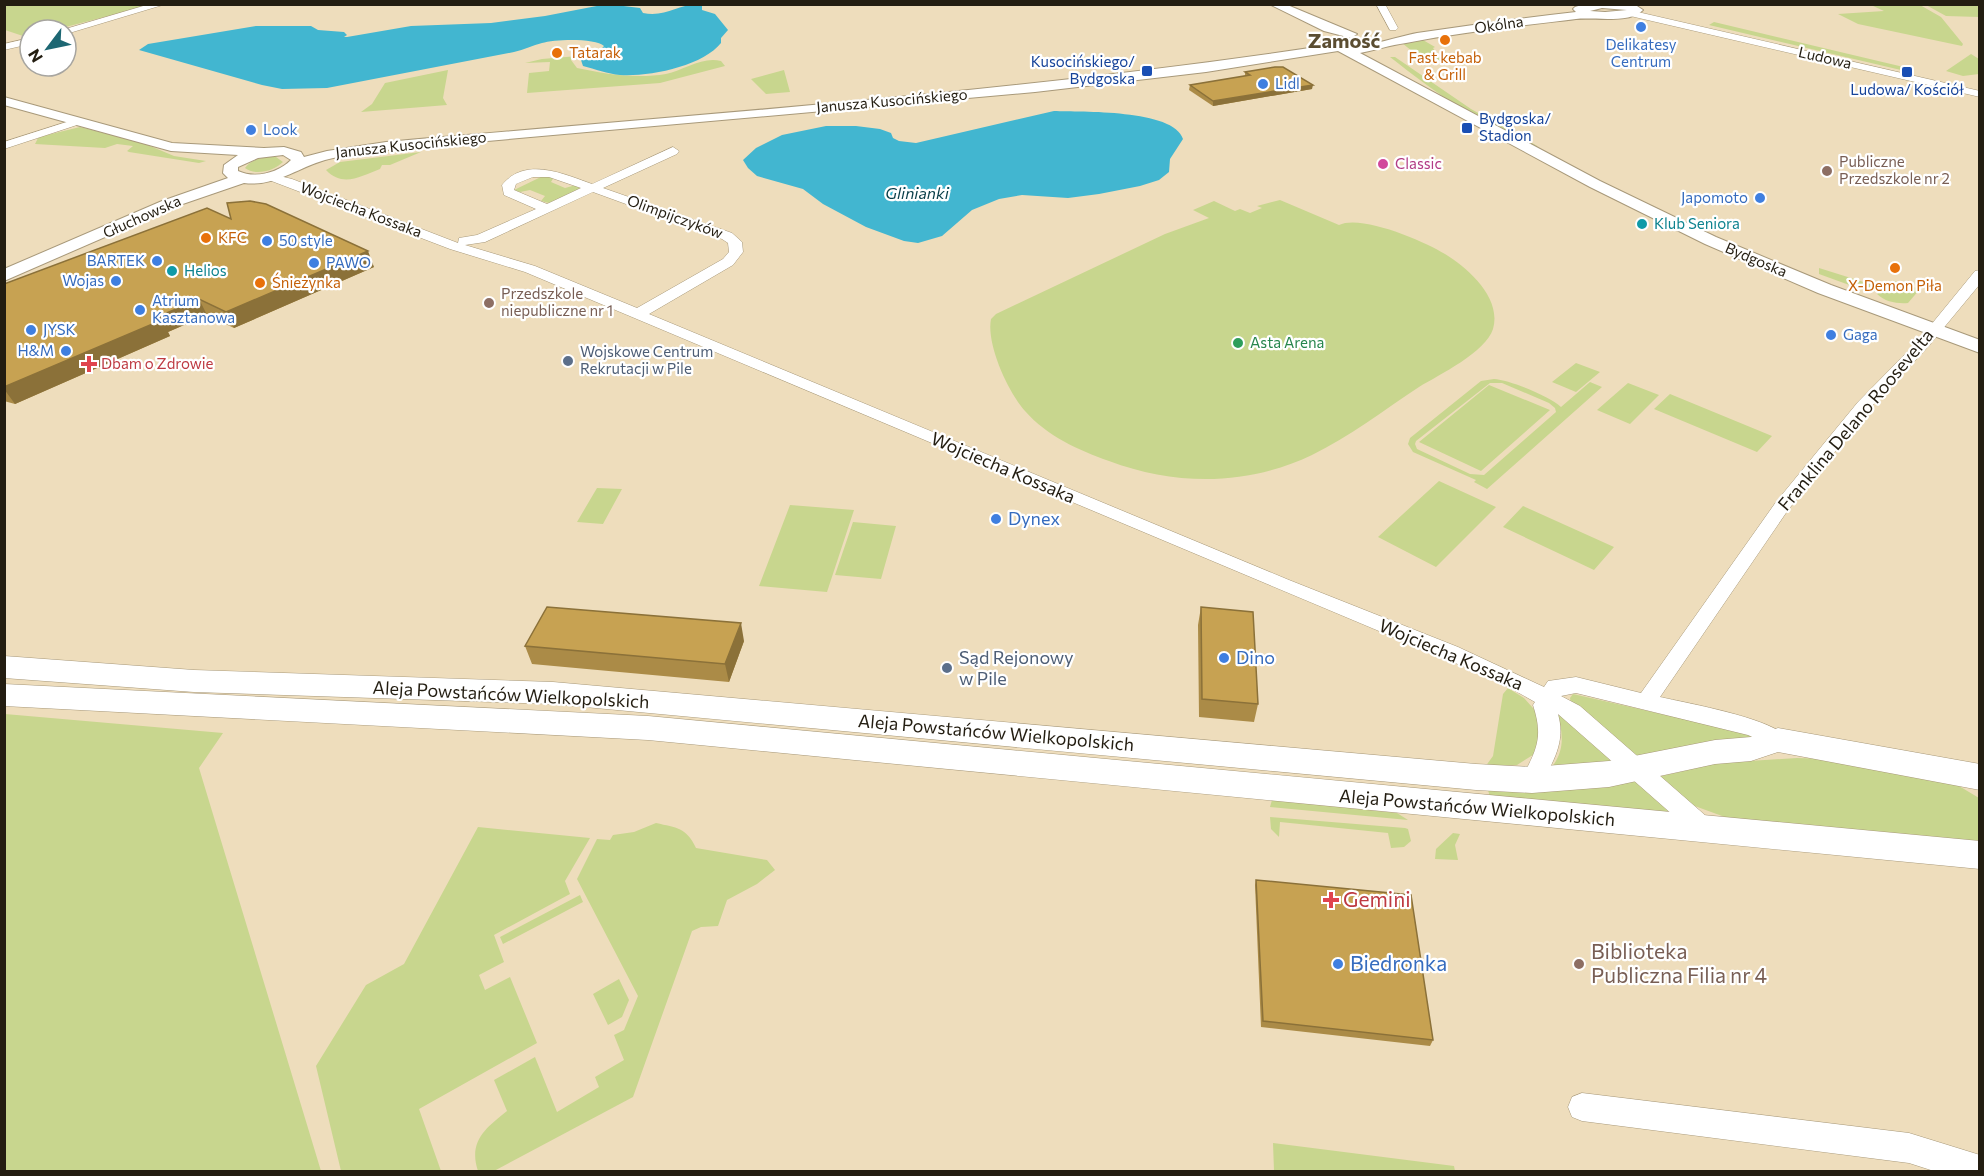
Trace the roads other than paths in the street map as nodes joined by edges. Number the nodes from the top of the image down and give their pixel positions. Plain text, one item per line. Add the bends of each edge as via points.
1 (162, 4) edge
2 (1268, 4) edge
3 (1274, 4) edge
4 (1380, 4) edge
5 (1602, 5) edge
6 (1580, 8) edge
7 (1636, 9) edge
8 (1546, 18) junction
9 (1670, 22) junction
10 (78, 28) edge
11 (1393, 28) dead end
12 (1453, 31) junction
13 (1354, 34) junction
14 (1323, 40) junction
15 (1371, 46) junction
16 (1340, 49) junction
17 (1256, 60) junction
18 (1980, 94) edge
19 (4, 101) edge
20 (1446, 103) junction
21 (76, 122) junction
22 (4, 146) edge
23 (171, 147) junction
24 (674, 151) dead end
25 (263, 152) junction
26 (293, 161) junction
27 (234, 171) junction
28 (267, 177) junction
29 (594, 188) junction
30 (548, 209) junction
31 (460, 243) junction
32 (1980, 274) edge
33 (4, 276) edge
34 (636, 315) junction
35 (1933, 330) junction
36 (1980, 347) edge
37 (4, 668) edge
38 (4, 695) edge
39 (1650, 695) junction
40 (1547, 698) junction
41 (1778, 740) junction
42 (1636, 768) junction
43 (1977, 778) edge
44 (1532, 780) junction
45 (1706, 830) junction
46 (1980, 855) edge
47 (1582, 1107) dead end
48 (1979, 1172) edge

1 - 10 street
2 - 14 street via 1320,34
3 - 13 street via 1328,28
4 - 11 street
5 - 6 street
5 - 7 street
6 - 7 street
6 - 8 street, Okólna
6 - 8 street, Okólna
7 - 9 street, Ludowa
7 - 9 street, Ludowa
8 - 12 street, Okólna
9 - 18 street, Ludowa
12 - 13 street, Okólna
12 - 15 street, Okólna
13 - 14 street, Janusza Kusocińskiego via 1332,34
13 - 15 street, Bydgoska via 1368,39
14 - 16 street, Bydgoska
14 - 17 street, Janusza Kusocińskiego
15 - 16 street, Okólna via 1362,50
15 - 20 street, Bydgoska
16 - 17 street, Janusza Kusocińskiego
16 - 20 street, Bydgoska
17 - 26 street, Janusza Kusocińskiego via 1035,88 362,149
19 - 21 street
20 - 35 street, Bydgoska via 1672,223 1793,276
21 - 22 street
21 - 23 street
23 - 25 street
23 - 27 street via 180,153 227,161
24 - 29 street, Olimpijczyków
25 - 26 street
25 - 27 street, Głuchowska via 248,156
26 - 28 street
26 - 31 street, Wojciecha Kossaka via 305,176
27 - 28 street
27 - 33 street, Głuchowska via 150,203
28 - 31 street, Wojciecha Kossaka
29 - 30 street, Olimpijczyków
29 - 30 street, Olimpijczyków via 543,173 521,177 508,186 508,192
29 - 34 street, Olimpijczyków via 727,236 736,245 734,256 725,264
30 - 31 street, Olimpijczyków via 480,239
31 - 34 street, Wojciecha Kossaka
32 - 35 street, Franklina Delano Roosevelta
34 - 40 street, Wojciecha Kossaka via 1451,652
35 - 36 street, Bydgoska
35 - 39 street, Franklina Delano Roosevelta via 1864,405 1782,506
37 - 44 main road, Aleja Powstańców Wielkopolskich via 194,681 553,693
38 - 45 main road, Aleja Powstańców Wielkopolskich via 648,728
39 - 40 street via 1576,685 1556,687
39 - 41 street via 1753,728
40 - 42 street, Wojciecha Kossaka via 1572,712
40 - 44 street via 1544,705 1552,734
41 - 42 main road, Aleja Powstańców Wielkopolskich
41 - 43 main road, Aleja Powstańców Wielkopolskich
42 - 44 main road, Aleja Powstańców Wielkopolskich
42 - 45 street, Wojciecha Kossaka
45 - 46 main road, Aleja Powstańców Wielkopolskich
47 - 48 street via 1909,1148

